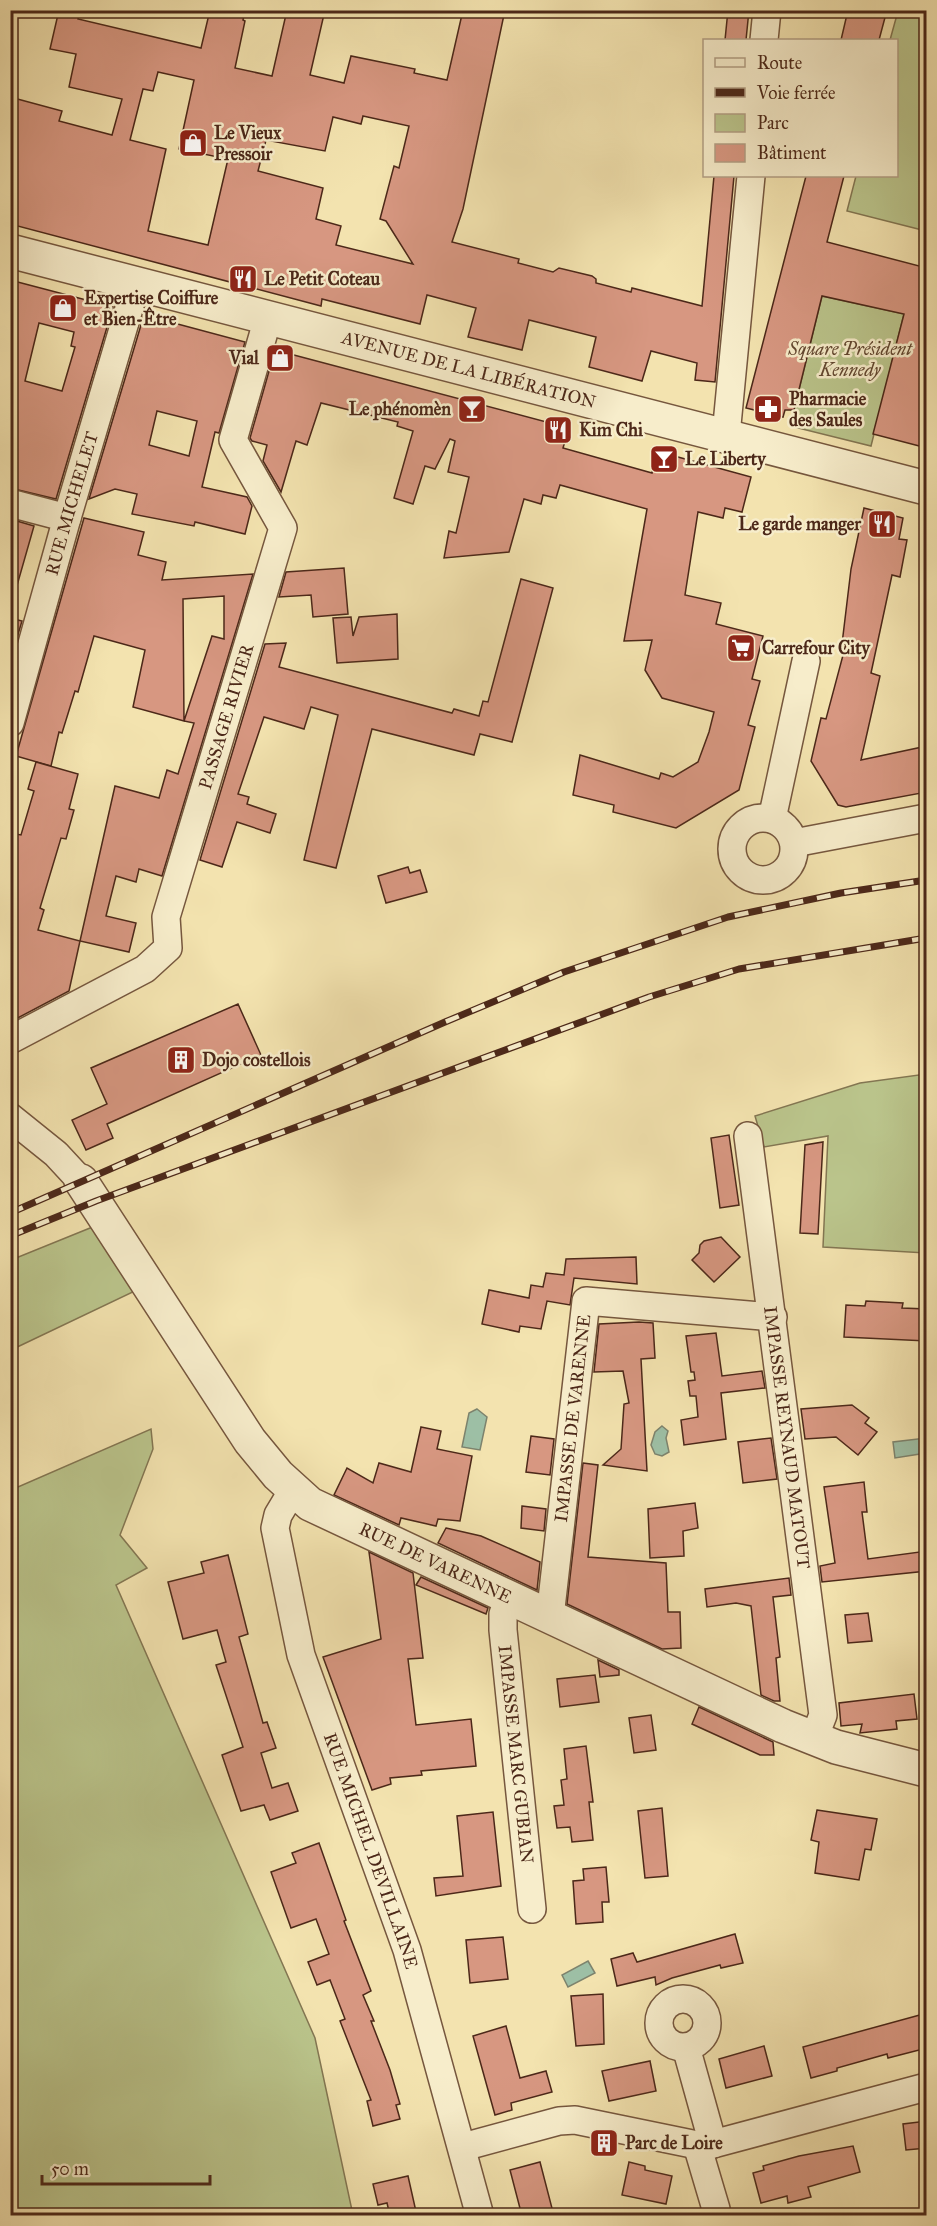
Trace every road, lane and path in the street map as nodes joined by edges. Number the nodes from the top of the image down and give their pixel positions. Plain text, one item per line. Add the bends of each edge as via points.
1 (767, 10) edge
2 (764, 39) edge
3 (751, 177) edge
4 (10, 251) edge
5 (136, 285) junction
6 (268, 318) junction
7 (726, 435) junction
8 (927, 488) edge
9 (10, 503) edge
10 (67, 518) junction
11 (806, 661) dead end
12 (10, 723) edge
13 (927, 818) edge
14 (772, 819) junction
15 (794, 843) junction
16 (10, 1040) edge
17 (10, 1117) edge
18 (748, 1136) dead end
19 (81, 1181) joint
20 (773, 1317) junction
21 (293, 1490) junction
22 (509, 1598) junction
23 (550, 1617) junction
24 (814, 1738) junction
25 (927, 1770) edge
26 (532, 1909) dead end
27 (686, 2047) dead end
28 (927, 2087) edge
29 (705, 2144) junction
30 (463, 2147) junction
31 (720, 2213) edge
32 (480, 2216) edge

1 - 2 street
3 - 7 street
4 - 5 street, AVENUE DE LA LIBÉRATION
5 - 6 street, AVENUE DE LA LIBÉRATION
5 - 10 street, RUE MICHELET
6 - 7 street, AVENUE DE LA LIBÉRATION
6 - 16 street, PASSAGE RIVIER via 233,440 284,528 166,917 168,948 145,969
7 - 8 street, AVENUE DE LA LIBÉRATION
9 - 10 street
10 - 12 street, RUE MICHELET
11 - 14 street
13 - 15 street
14 - 15 street via 786,828
14 - 15 street via 751,821 735,835 733,857 739,868 747,875 770,879 789,866
17 - 19 street via 56,1154
18 - 20 street, IMPASSE REYNAUD MATOUT
19 - 21 street, RUE DE VARENNE via 250,1441
20 - 23 street, IMPASSE DE VARENNE via 585,1301
20 - 24 street, IMPASSE REYNAUD MATOUT via 823,1715
21 - 22 street, RUE DE VARENNE via 326,1512
21 - 30 street, RUE MICHEL DEVILLAINE via 275,1528 301,1655 407,1950
22 - 23 street, RUE DE VARENNE
22 - 26 street, IMPASSE MARC GUBIAN via 503,1630
23 - 24 street, RUE DE VARENNE
24 - 25 street, RUE DE VARENNE
27 - 29 street
28 - 29 street
29 - 30 street via 574,2120
29 - 31 street
30 - 32 street, RUE MICHEL DEVILLAINE

